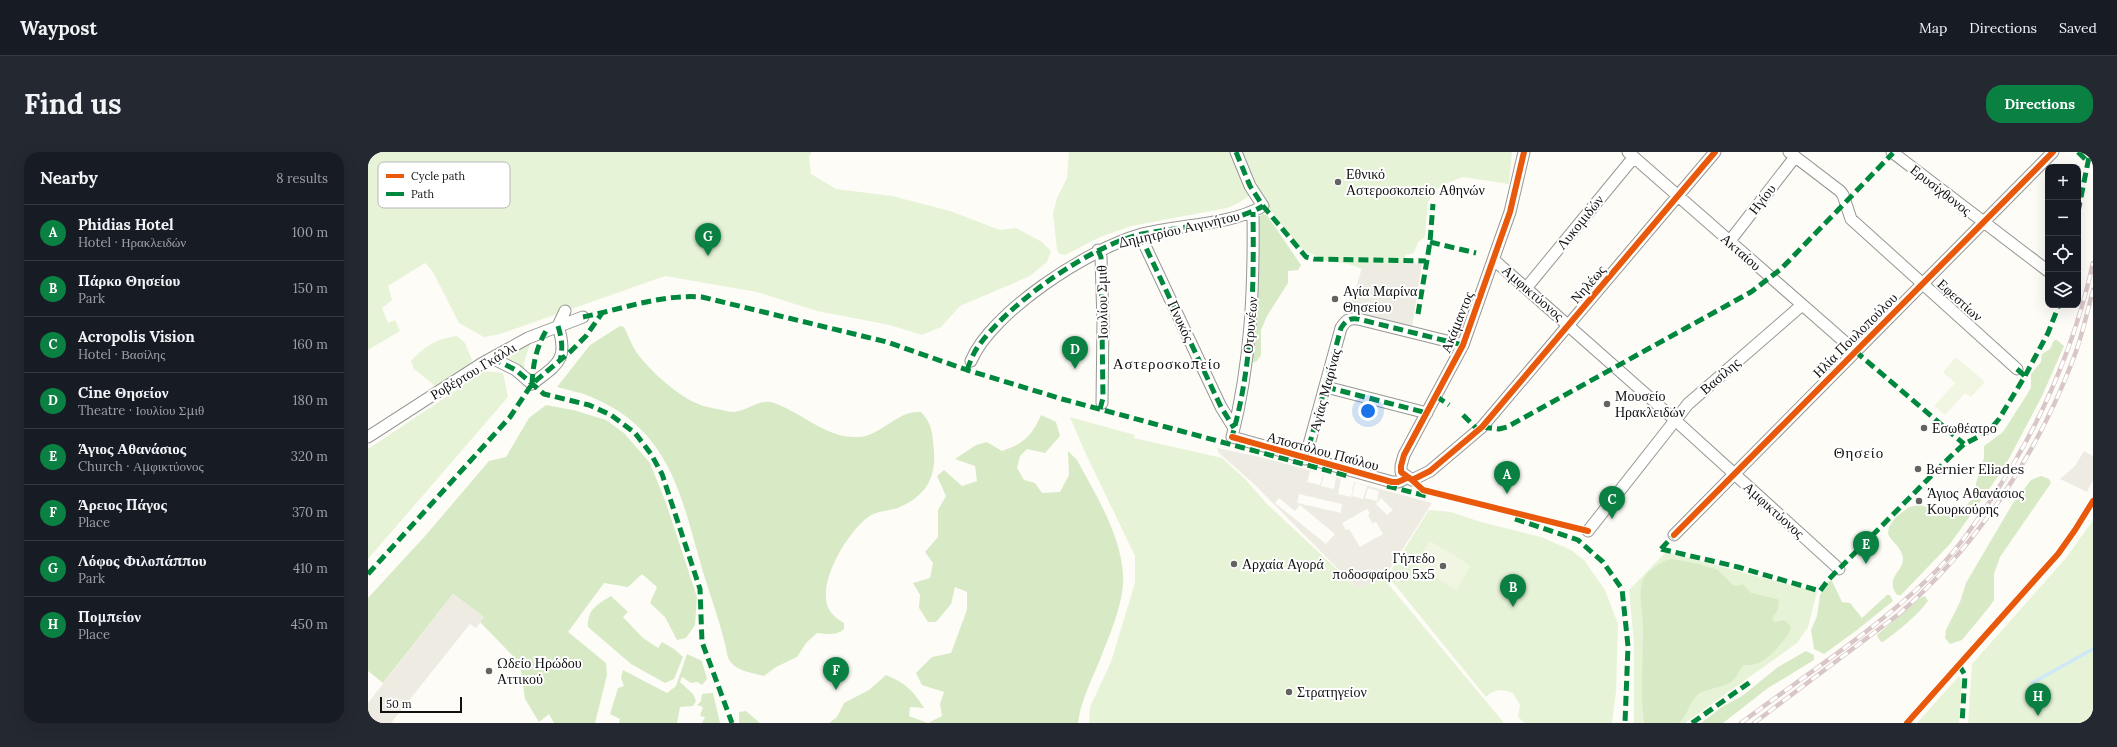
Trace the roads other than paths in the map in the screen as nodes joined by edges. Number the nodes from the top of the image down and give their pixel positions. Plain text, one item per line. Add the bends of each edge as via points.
1 (1236, 152) edge
2 (1523, 152) edge
3 (1715, 152) edge
4 (1892, 152) edge
5 (2053, 152) edge
6 (1792, 154) edge
7 (1631, 155) edge
8 (1678, 197) junction
9 (1253, 212) junction
10 (1982, 222) junction
11 (1140, 235) junction
12 (1729, 242) junction
13 (1098, 250) junction
14 (1494, 260) junction
15 (2045, 269) edge
16 (1922, 282) junction
17 (1527, 287) junction
18 (1802, 305) junction
19 (566, 311) dead end
20 (583, 317) dead end
21 (1569, 325) junction
22 (558, 326) junction
23 (1463, 345) junction
24 (1854, 351) junction
25 (492, 358) junction
26 (971, 361) dead end
27 (2017, 369) dead end
28 (1326, 387) junction
29 (1102, 403) dead end
30 (1427, 413) junction
31 (1675, 420) junction
32 (1479, 431) joint
33 (1233, 433) junction
34 (368, 437) edge
35 (1305, 460) junction
36 (1734, 474) junction
37 (1407, 478) junction
38 (1588, 531) dead end
39 (1674, 535) dead end
40 (1839, 569) dead end

1 - 9 street, Δημητρίου Αιγινήτου via 1250,186 1263,206
2 - 14 street, Ακάμαντος via 1510,212
3 - 8 street, Νηλέως
4 - 10 street, Ερυσίχθονος
5 - 10 street, Ηλία Πουλοπούλου
6 - 12 street, Ηγίου
6 - 16 street, Εφεστίων via 1843,195 1851,219
7 - 8 street, Ακταίου
7 - 17 street, Λυκομιδών
8 - 12 street, Ακταίου
8 - 21 street, Νηλέως
9 - 11 street, Δημητρίου Αιγινήτου
9 - 33 street, Οτρυνέων via 1252,311 1248,357
10 - 15 street, Ερυσίχθονος
10 - 16 street, Ηλία Πουλοπούλου
11 - 13 street, Δημητρίου Αιγινήτου
11 - 33 street, Πνυκός
12 - 18 street, Ακταίου
13 - 26 street, Δημητρίου Αιγινήτου via 1027,298 982,341
13 - 29 street, Ιουλίου Σμιθ via 1101,257 1103,322
14 - 17 street, Αμφικτύονος
14 - 23 street, Ακάμαντος
16 - 24 street, Ηλία Πουλοπούλου
16 - 27 street, Εφεστίων
17 - 21 street, Αμφικτύονος
18 - 24 street, Ακταίου
18 - 31 street, Βασίλης via 1688,404
19 - 22 street
20 - 22 street, Ροβέρτου Γκάλλι via 568,325
21 - 31 street, Αμφικτύονος
21 - 32 street, Νηλέως
22 - 25 street, Ροβέρτου Γκάλλι via 528,338
22 - 25 street via 562,338 560,361 532,384 512,367
23 - 28 street, Αγίας Μαρίνας via 1351,318 1341,328
23 - 30 street, Ακάμαντος
24 - 36 street, Ηλία Πουλοπούλου
25 - 34 street, Ροβέρτου Γκάλλι
28 - 30 street
28 - 35 street, Αγίας Μαρίνας
30 - 37 street, Ακάμαντος via 1404,455 1401,472
31 - 36 street, Αμφικτύονος
31 - 38 street, Βασίλης
32 - 37 street, Αποστόλου Παύλου via 1430,471 1412,480
33 - 35 street, Αποστόλου Παύλου
35 - 37 street, Αποστόλου Παύλου via 1392,482
36 - 39 street, Ηλία Πουλοπούλου
36 - 40 street, Αμφικτύονος

